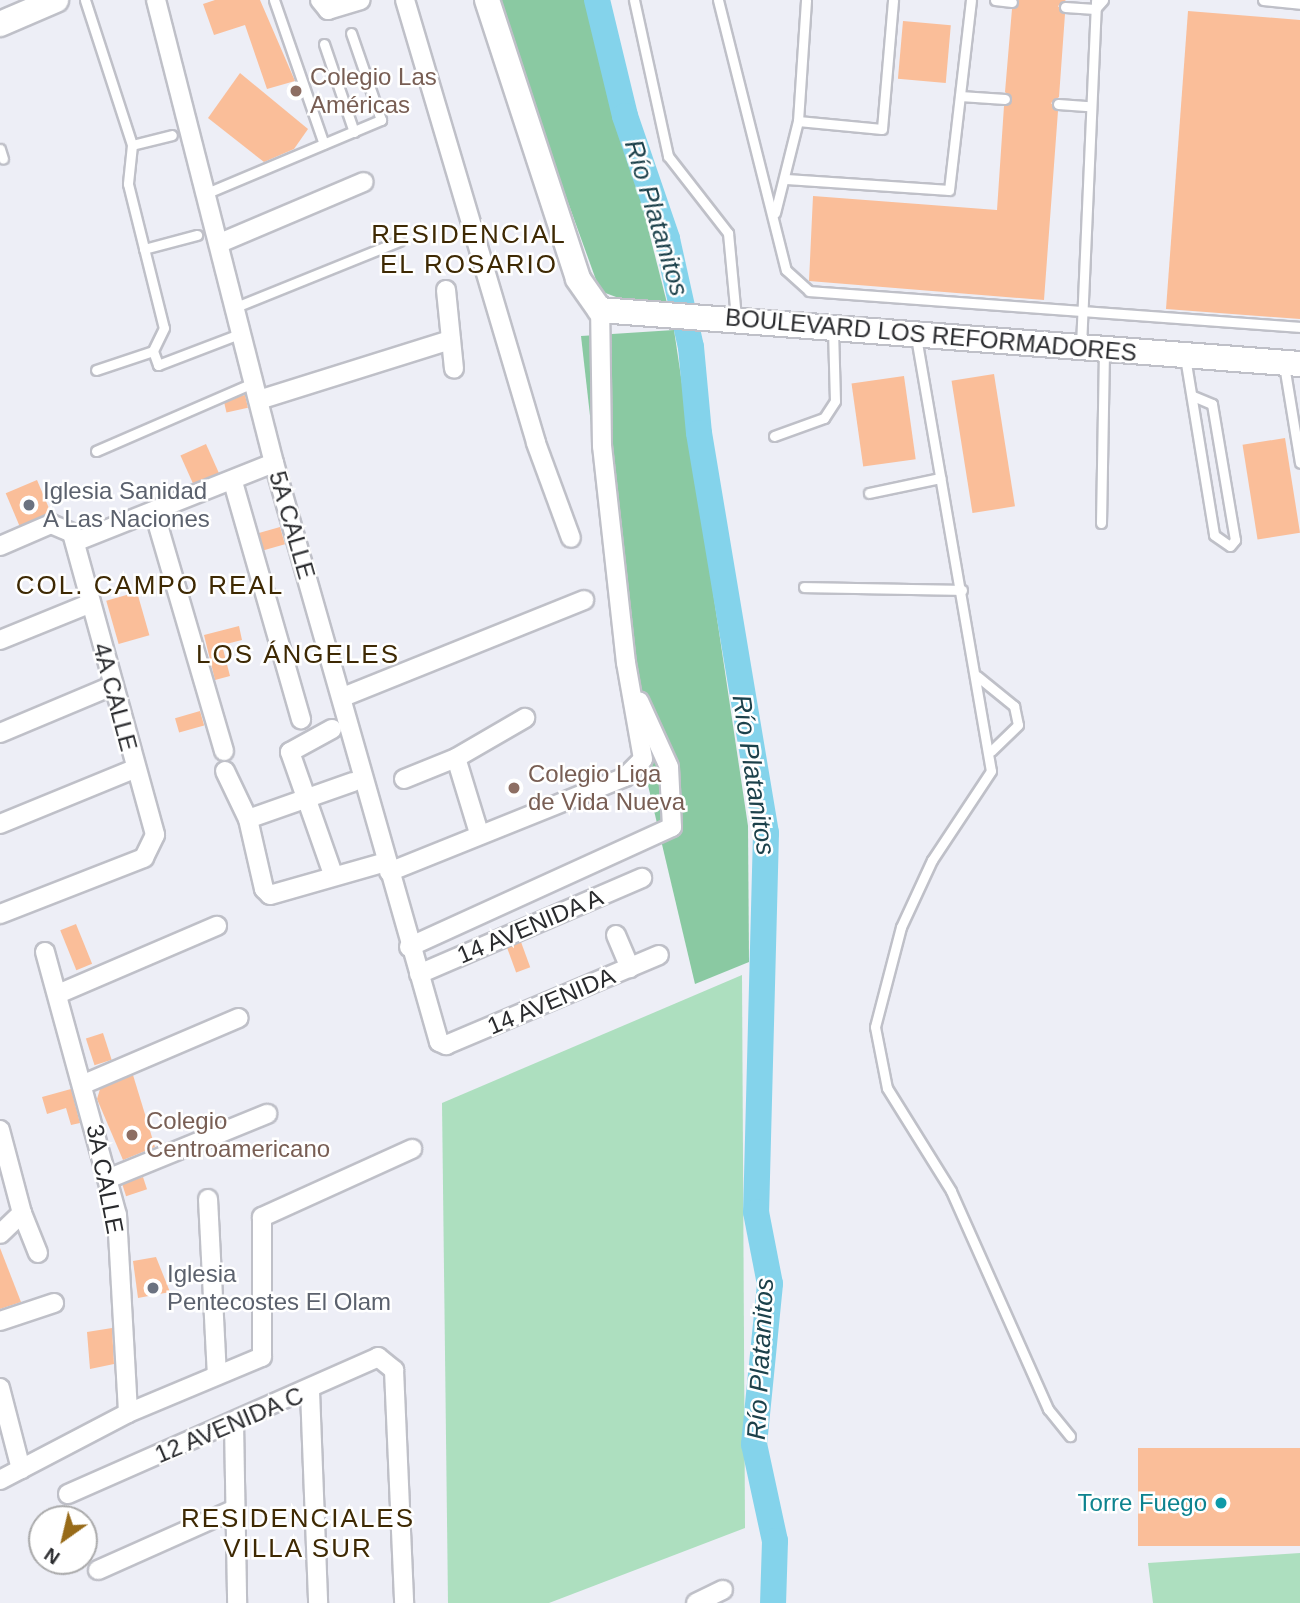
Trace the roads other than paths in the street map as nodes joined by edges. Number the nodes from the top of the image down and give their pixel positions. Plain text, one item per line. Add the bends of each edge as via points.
1 (56, 0) edge
2 (85, 0) edge
3 (156, 0) edge
4 (274, 0) edge
5 (320, 0) edge
6 (361, 0) edge
7 (405, 0) edge
8 (487, 0) edge
9 (634, 0) edge
10 (718, 0) edge
11 (806, 0) edge
12 (893, 0) edge
13 (971, 0) edge
14 (995, 0) edge
15 (1103, 0) edge
16 (1263, 0) edge
17 (1012, 2) dead end
18 (1096, 4) edge
19 (1300, 4) edge
20 (1065, 7) dead end
21 (0, 24) edge
22 (351, 33) dead end
23 (324, 44) dead end
24 (960, 96) junction
25 (1005, 99) dead end
26 (1058, 104) dead end
27 (1088, 106) junction
28 (798, 121) junction
29 (354, 132) junction
30 (172, 135) dead end
31 (324, 144) junction
32 (132, 145) junction
33 (787, 179) junction
34 (364, 183) dead end
35 (207, 193) junction
36 (774, 215) junction
37 (197, 235) dead end
38 (399, 241) dead end
39 (220, 243) junction
40 (144, 249) junction
41 (446, 290) dead end
42 (236, 307) junction
43 (600, 310) junction
44 (1083, 310) junction
45 (727, 317) junction
46 (833, 327) junction
47 (1300, 327) edge
48 (242, 333) junction
49 (916, 335) junction
50 (451, 340) junction
51 (1093, 348) junction
52 (153, 351) junction
53 (1185, 357) junction
54 (1292, 363) edge
55 (454, 369) dead end
56 (96, 370) dead end
57 (255, 382) junction
58 (1193, 397) junction
59 (259, 400) junction
60 (774, 436) dead end
61 (96, 451) dead end
62 (274, 463) junction
63 (1300, 463) edge
64 (940, 478) junction
65 (233, 482) junction
66 (869, 493) dead end
67 (155, 515) junction
68 (1101, 523) dead end
69 (571, 538) dead end
70 (75, 542) junction
71 (0, 546) edge
72 (804, 587) dead end
73 (962, 590) junction
74 (584, 600) dead end
75 (91, 603) junction
76 (0, 640) edge
77 (977, 676) junction
78 (112, 686) junction
79 (636, 697) junction
80 (343, 698) junction
81 (524, 718) dead end
82 (300, 719) dead end
83 (332, 729) dead end
84 (0, 733) edge
85 (224, 751) dead end
86 (991, 751) junction
87 (456, 758) junction
88 (134, 769) junction
89 (225, 771) dead end
90 (404, 779) dead end
91 (352, 782) dead end
92 (305, 800) junction
93 (248, 819) junction
94 (0, 824) edge
95 (480, 833) junction
96 (388, 867) junction
97 (333, 874) junction
98 (642, 878) dead end
99 (0, 914) edge
100 (217, 926) dead end
101 (616, 935) dead end
102 (409, 947) junction
103 (45, 952) dead end
104 (659, 956) dead end
105 (630, 968) junction
106 (419, 974) junction
107 (58, 994) junction
108 (239, 1018) dead end
109 (442, 1044) joint
110 (84, 1084) junction
111 (267, 1115) dead end
112 (0, 1130) edge
113 (412, 1149) dead end
114 (110, 1178) junction
115 (208, 1199) dead end
116 (21, 1217) junction
117 (0, 1234) edge
118 (38, 1253) dead end
119 (54, 1303) dead end
120 (0, 1321) edge
121 (217, 1375) junction
122 (310, 1391) junction
123 (1, 1396) edge
124 (128, 1413) junction
125 (234, 1423) junction
126 (1070, 1437) dead end
127 (21, 1469) junction
128 (0, 1480) edge
129 (68, 1493) dead end
130 (233, 1510) junction
131 (98, 1570) edge
132 (723, 1590) dead end
133 (237, 1603) edge
134 (318, 1603) edge
135 (404, 1603) edge
136 (696, 1603) edge

1 - 21 main road
2 - 32 lane
3 - 35 street, 5A CALLE
4 - 31 lane
5 - 6 street via 328,10
7 - 69 street via 536,443
8 - 43 main road via 578,279
9 - 45 lane via 668,156 728,233
10 - 36 lane
11 - 28 lane
12 - 28 lane via 882,129
13 - 24 lane
14 - 17 lane
15 - 18 lane
16 - 19 lane
18 - 20 lane
18 - 27 lane
22 - 29 lane via 381,120
23 - 29 lane
24 - 25 lane
24 - 33 lane via 949,190
26 - 27 lane
27 - 44 lane
28 - 33 lane
29 - 31 lane
30 - 32 lane
31 - 35 lane
32 - 40 lane via 128,184
33 - 36 lane
34 - 39 street
35 - 39 street, 5A CALLE
36 - 44 lane via 786,270 809,291
37 - 40 lane
38 - 42 lane
39 - 42 street, 5A CALLE
40 - 52 lane via 164,328
41 - 50 street
42 - 48 street, 5A CALLE
43 - 45 main road, BOULEVARD LOS REFORMADORES
43 - 79 street via 602,446 626,663
44 - 47 lane
44 - 51 lane
45 - 46 main road, BOULEVARD LOS REFORMADORES
46 - 49 main road, BOULEVARD LOS REFORMADORES
46 - 60 lane via 835,401 824,418
48 - 52 lane via 158,365
48 - 57 street, 5A CALLE
49 - 51 main road, BOULEVARD LOS REFORMADORES
49 - 64 lane
50 - 55 street
50 - 59 street
51 - 53 main road, BOULEVARD LOS REFORMADORES
51 - 68 lane
52 - 56 lane
53 - 54 main road, BOULEVARD LOS REFORMADORES
53 - 58 lane
54 - 63 lane
57 - 59 street, 5A CALLE
57 - 61 lane
58 - 58 lane via 1214,535 1230,546 1235,540 1212,404
59 - 62 street, 5A CALLE
62 - 65 street
62 - 80 street, 5A CALLE
64 - 66 lane
64 - 73 lane
65 - 67 street
65 - 82 street
67 - 70 street
67 - 85 street
70 - 71 street via 66,528 51,524
70 - 75 street, 4A CALLE
72 - 73 lane
73 - 77 lane
74 - 80 street
75 - 76 street
75 - 78 street, 4A CALLE
77 - 86 lane
77 - 86 lane via 1014,706 1018,725
78 - 84 street
78 - 88 street, 4A CALLE
79 - 95 street via 643,759 634,773
79 - 102 street via 656,727 669,767 672,827
80 - 96 street, 5A CALLE
81 - 87 street
83 - 92 street via 290,751
86 - 126 lane via 987,783 950,828 901,927 875,1027 887,1088 951,1191 1048,1409
87 - 90 street
87 - 95 street
88 - 94 street
88 - 99 street, 4A CALLE via 155,835 151,851
89 - 93 street
91 - 92 street
92 - 93 street
92 - 97 street
93 - 97 street via 266,894
95 - 96 street
96 - 97 street
96 - 102 street, 5A CALLE
98 - 106 street, 14 AVENIDA A
100 - 107 street
101 - 105 street
102 - 106 street, 5A CALLE
103 - 107 street, 3A CALLE
104 - 105 street, 14 AVENIDA
105 - 109 street, 14 AVENIDA
106 - 109 street, 5A CALLE
107 - 110 street, 3A CALLE
108 - 110 street
110 - 114 street, 3A CALLE
111 - 114 street
112 - 116 street
113 - 121 street via 262,1217 265,1353
114 - 124 street, 3A CALLE
115 - 121 street
116 - 117 street
116 - 118 street
119 - 120 street
121 - 124 street
122 - 125 street, 12 AVENIDA C
122 - 134 street
122 - 135 street, 12 AVENIDA C via 379,1357 394,1370
123 - 127 street
124 - 127 street
125 - 129 street, 12 AVENIDA C
125 - 130 street
127 - 128 street
130 - 131 street
130 - 133 street
132 - 136 street

